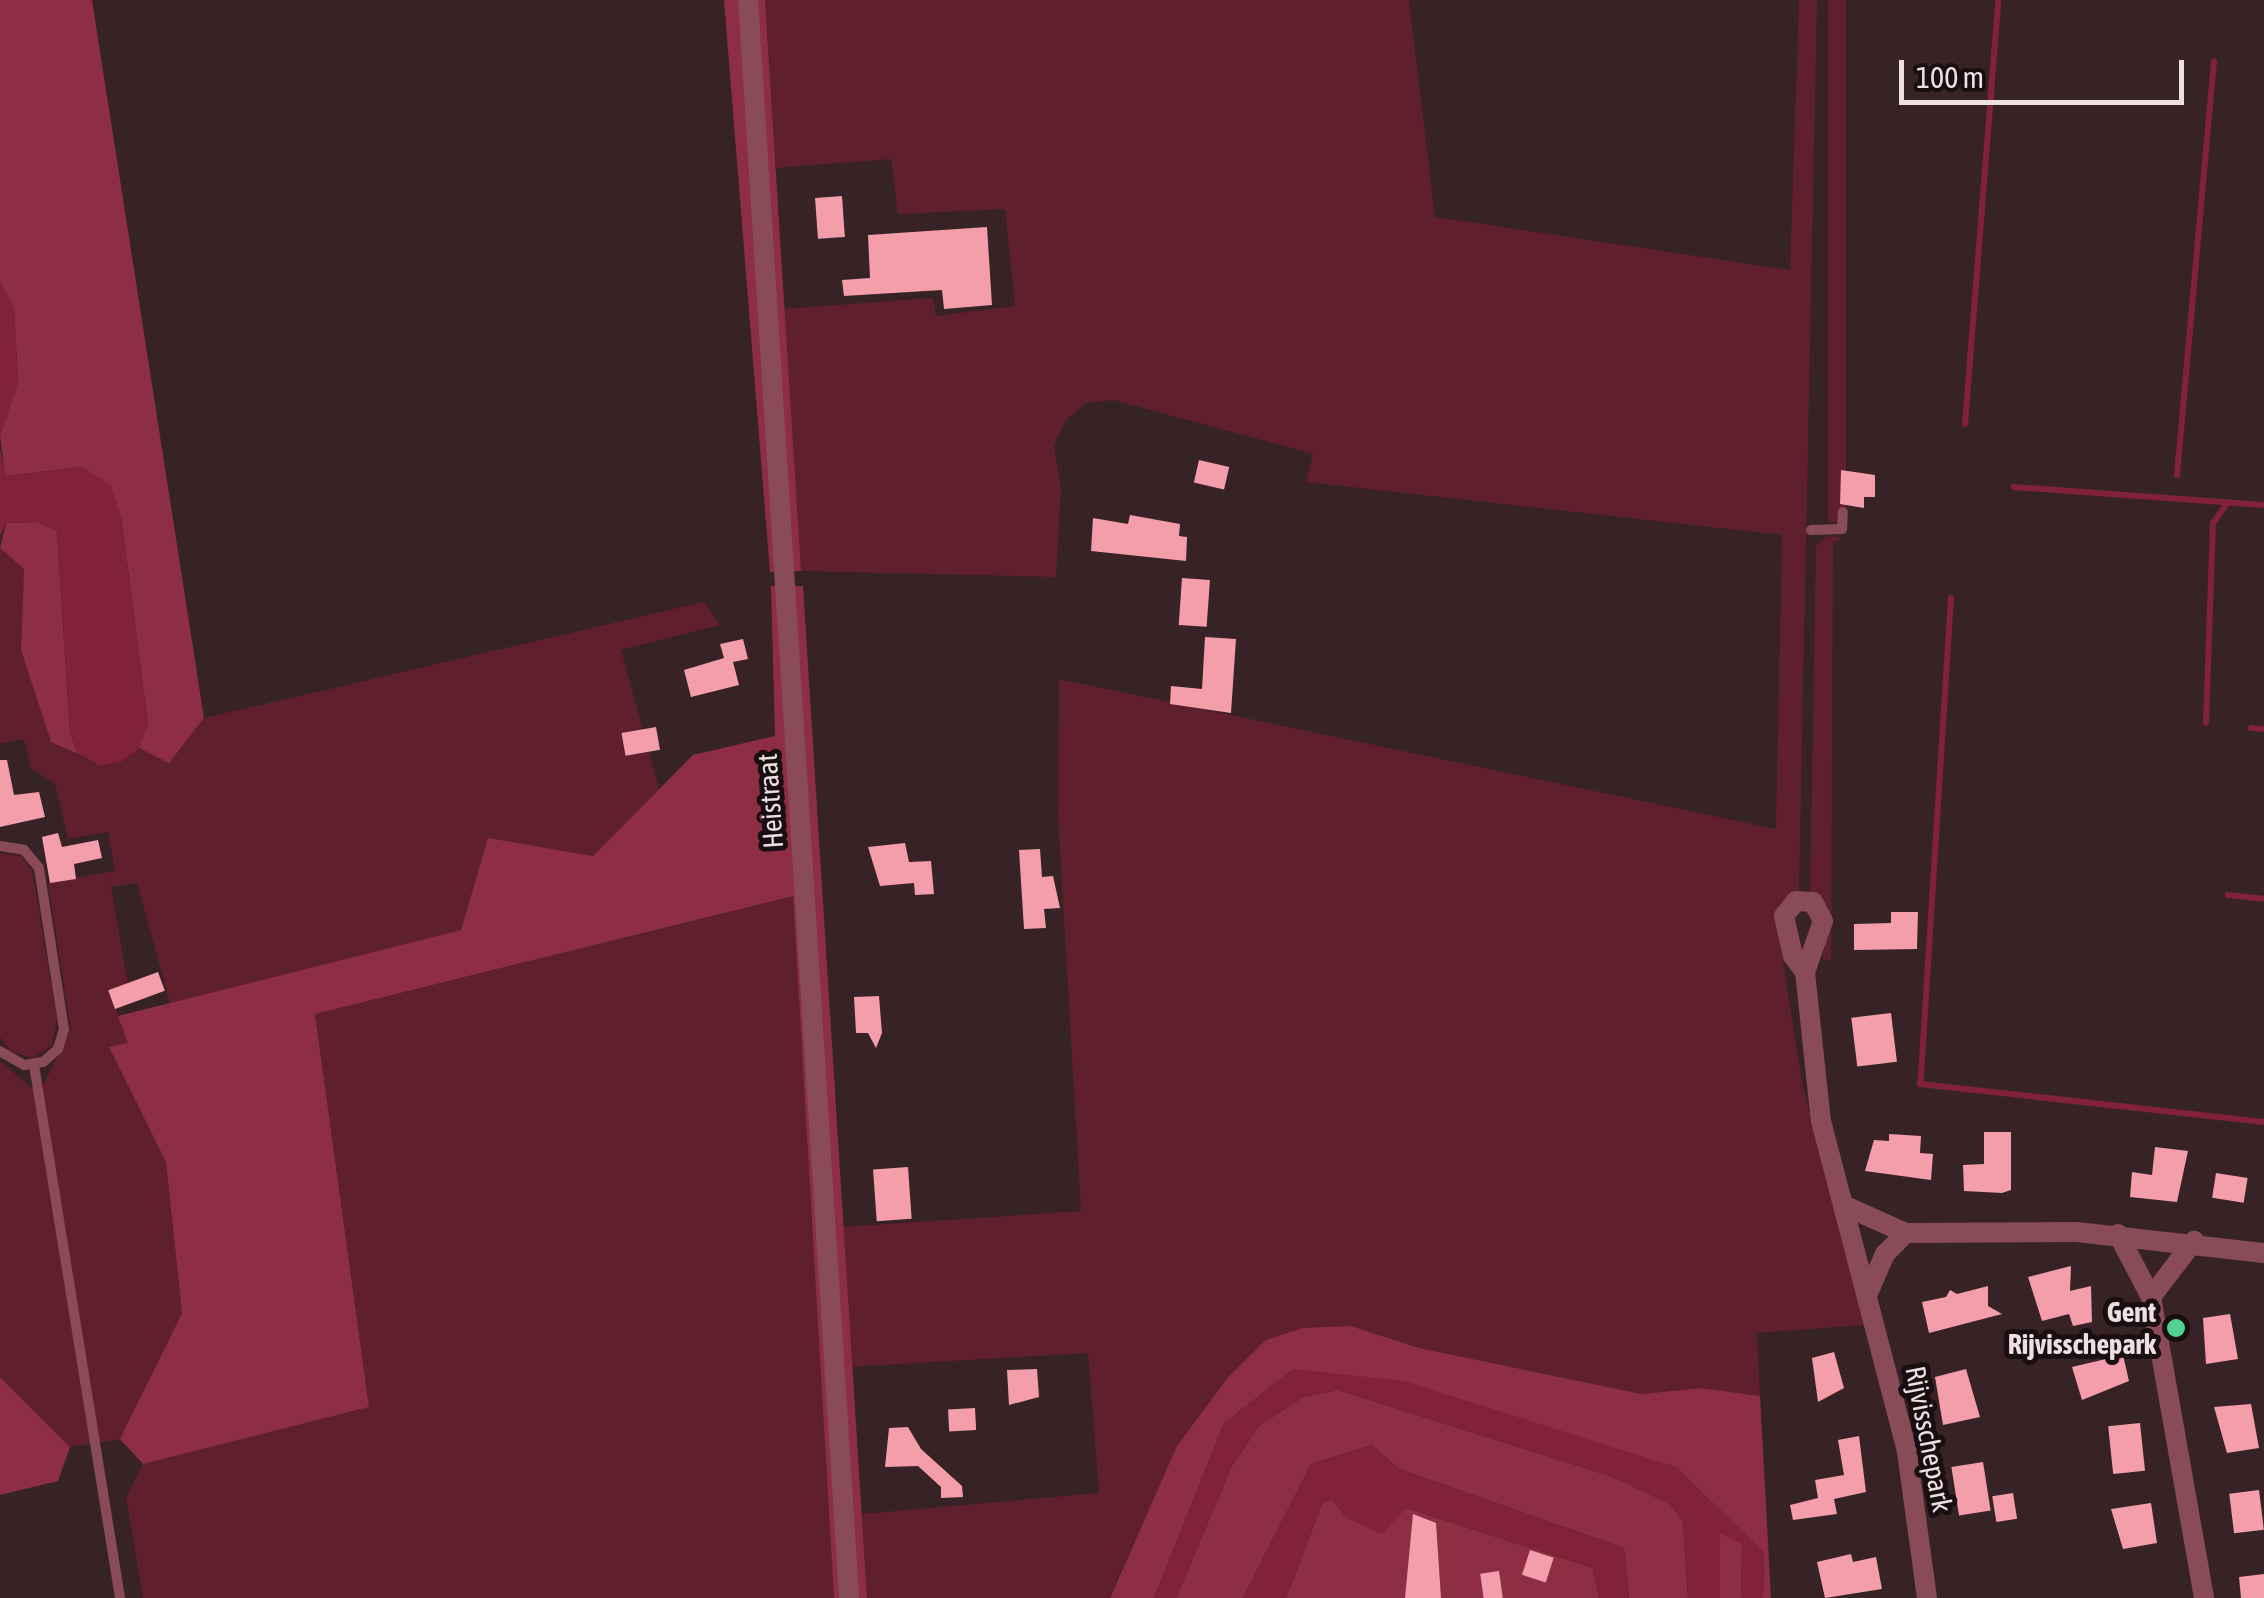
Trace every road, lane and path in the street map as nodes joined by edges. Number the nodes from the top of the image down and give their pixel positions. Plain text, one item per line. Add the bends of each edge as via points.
1 (748, 0) edge
2 (1843, 512) dead end
3 (1811, 530) dead end
4 (0, 846) edge
5 (1806, 972) dead end
6 (0, 1051) edge
7 (34, 1065) junction
8 (1842, 1205) junction
9 (1906, 1233) junction
10 (2118, 1234) junction
11 (2194, 1241) junction
12 (2264, 1254) edge
13 (1868, 1293) junction
14 (2151, 1296) junction
15 (120, 1598) edge
16 (849, 1598) edge
17 (1926, 1598) edge
18 (2204, 1598) edge

1 - 16 street, Heistraat
2 - 3 lane via 1842,530
4 - 7 lane via 24,850 36,861 64,1018 58,1049
5 - 8 street, Rijvisschepark via 1821,1121
6 - 7 lane via 15,1063
7 - 15 lane
8 - 9 street
8 - 13 street, Rijvisschepark
9 - 10 street
9 - 13 street via 1885,1254
10 - 11 street
10 - 14 street
11 - 12 street
11 - 14 street
13 - 17 street, Rijvisschepark via 1906,1452
14 - 18 street

